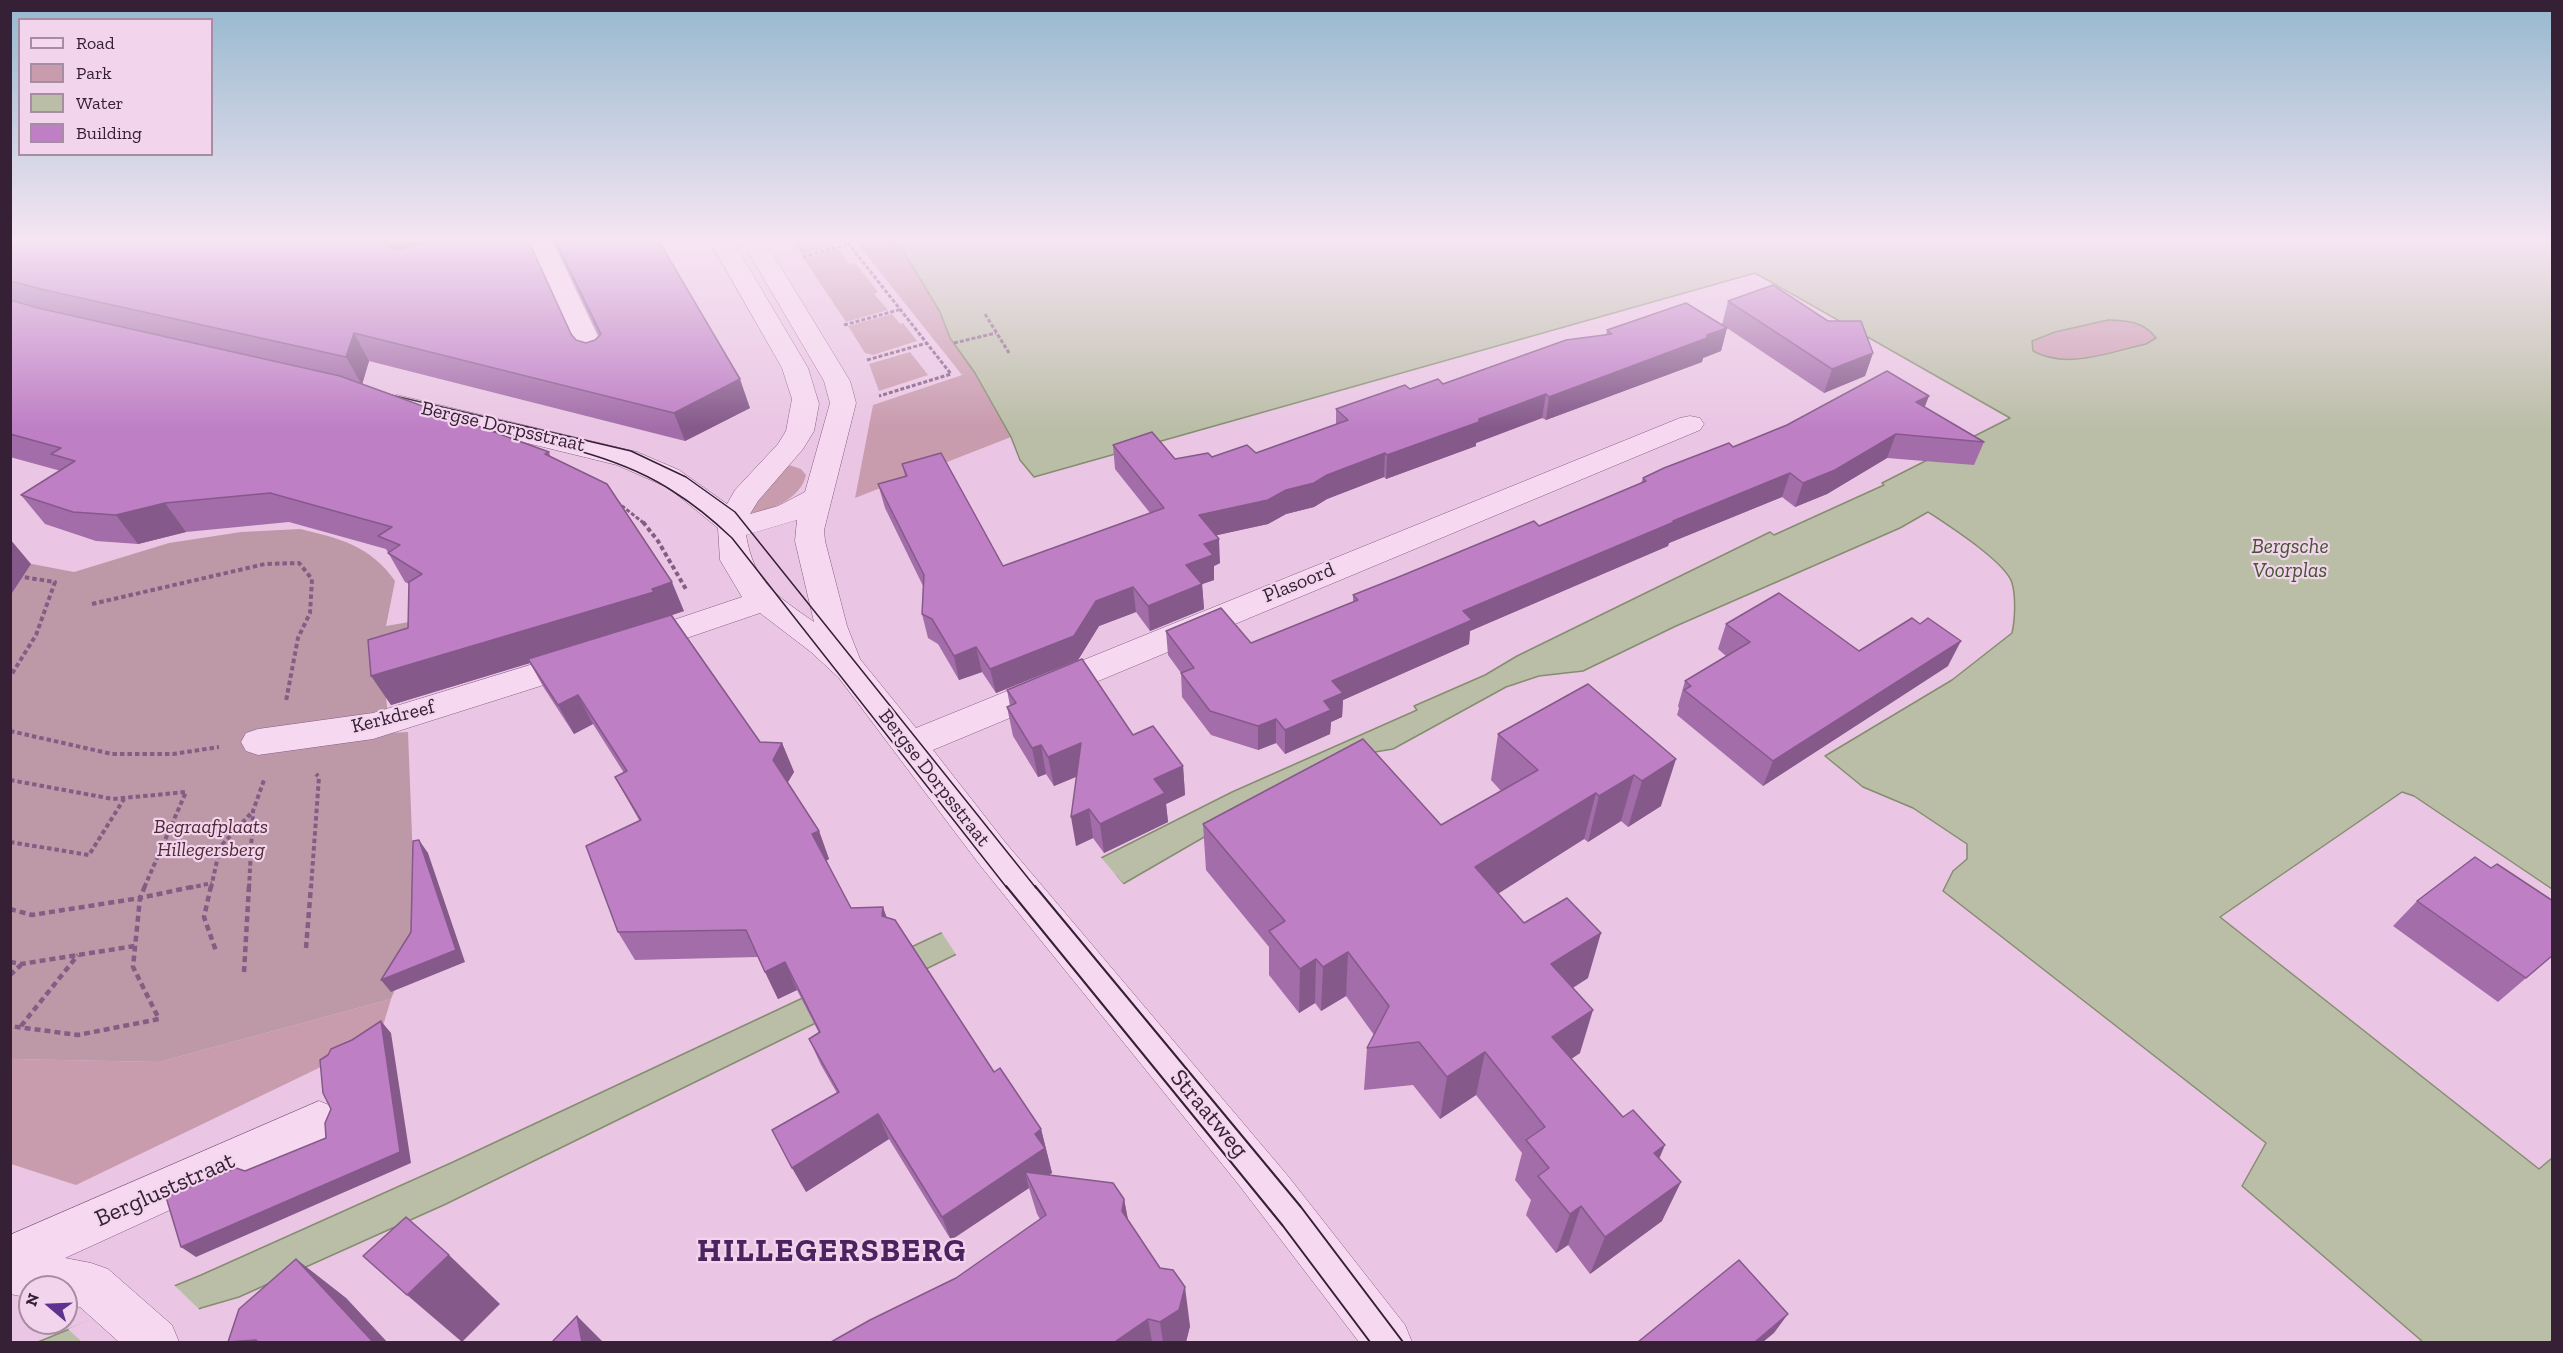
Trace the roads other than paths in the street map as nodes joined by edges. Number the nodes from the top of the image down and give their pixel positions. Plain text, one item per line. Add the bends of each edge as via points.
1 (569, 301) edge
2 (755, 301) edge
3 (789, 301) edge
4 (824, 359) junction
5 (597, 361) edge
6 (795, 368) junction
7 (375, 398) edge
8 (1690, 424) dead end
9 (820, 495) junction
10 (732, 525) junction
11 (763, 601) junction
12 (846, 664) junction
13 (269, 740) road end
14 (910, 745) junction
15 (1023, 890) joint
16 (319, 1121) dead end
17 (10, 1258) edge
18 (10, 1271) edge
19 (141, 1329) edge
20 (1388, 1342) edge

1 - 5 street
2 - 6 street
3 - 4 street, Bergse Dorpsstraat
4 - 6 street
4 - 9 street, Bergse Dorpsstraat via 837,381 843,403
6 - 10 street via 806,409 802,423 792,444 740,502
7 - 10 street, Bergse Dorpsstraat via 620,456 682,484
8 - 14 street, Plasoord
9 - 10 street via 768,523
9 - 12 street, Bergse Dorpsstraat via 809,530 810,548 831,631
10 - 11 street, Bergse Dorpsstraat via 735,562
11 - 12 street, Bergse Dorpsstraat
11 - 13 street, Kerkdreef via 373,726
12 - 14 street, Bergse Dorpsstraat
14 - 15 street, Bergse Dorpsstraat
15 - 20 street, Straatweg via 1257,1173
16 - 17 street, Bergluststraat
18 - 19 street via 92,1287

